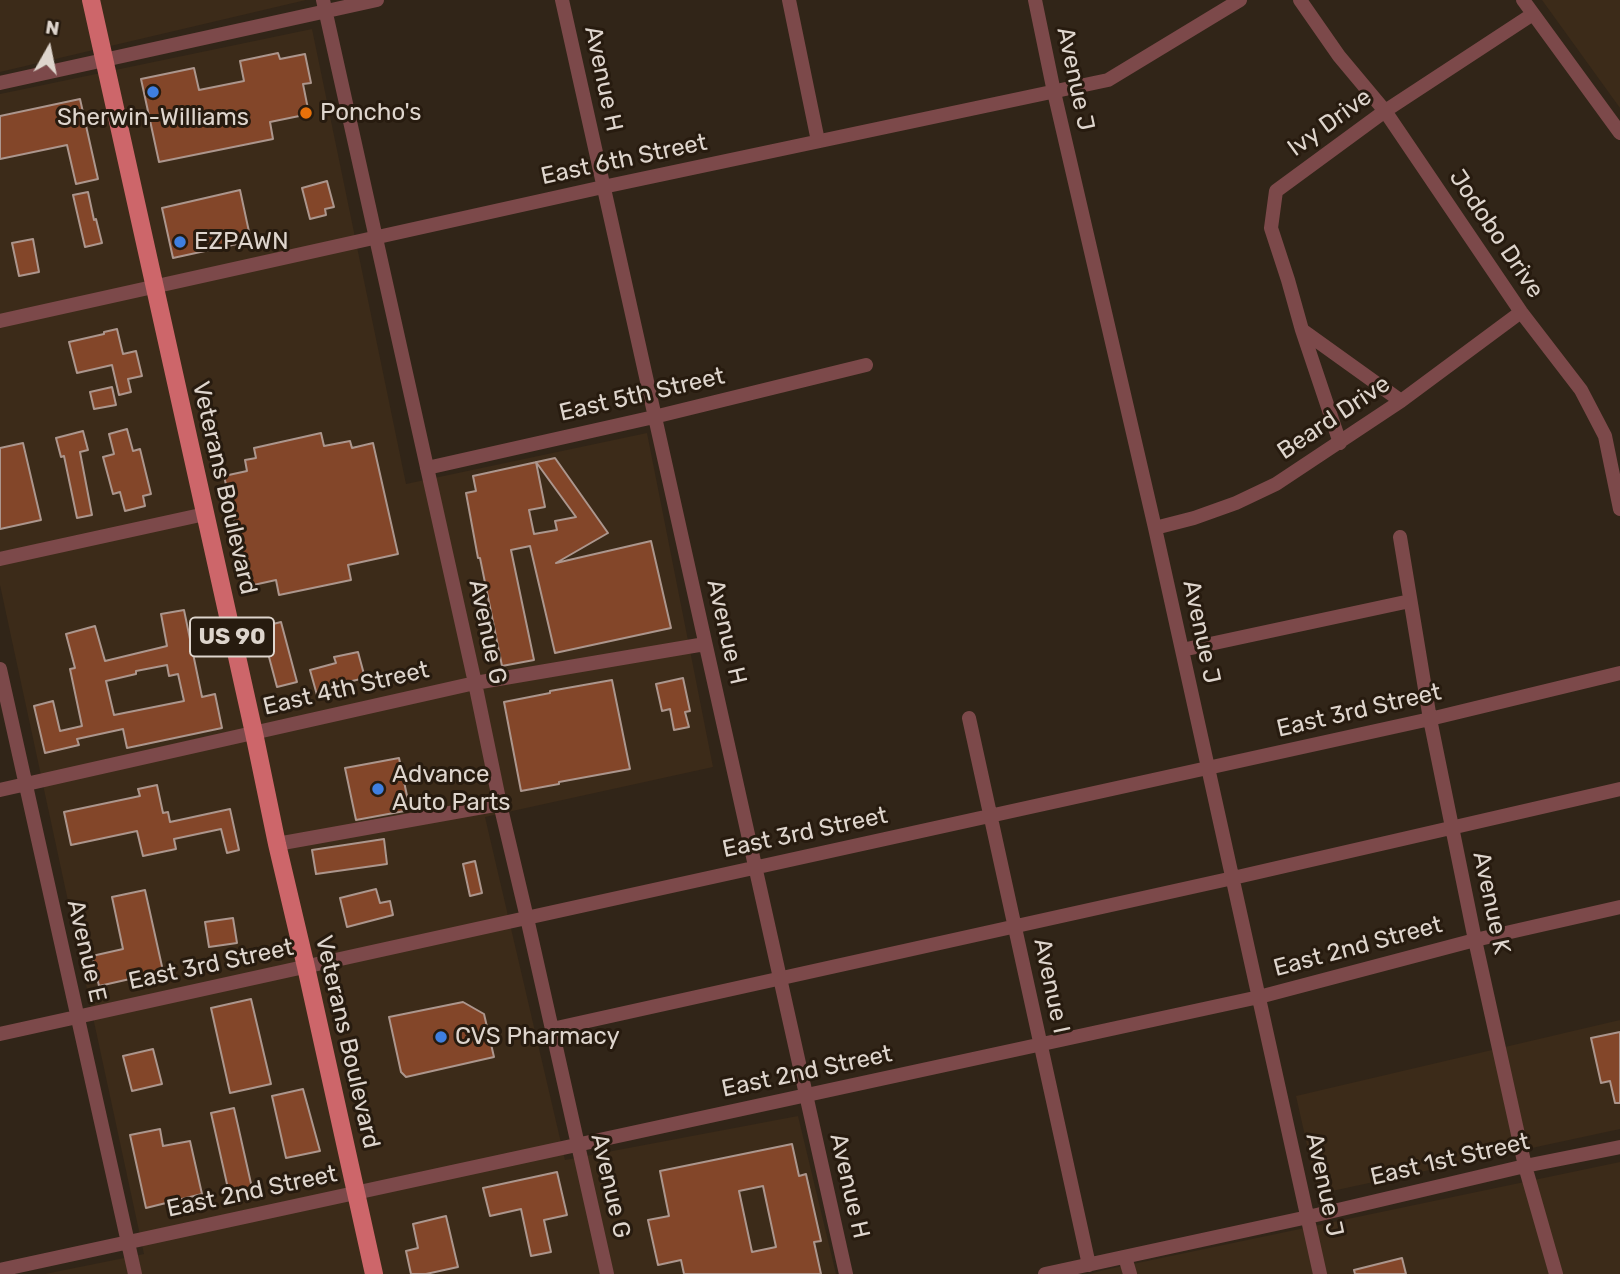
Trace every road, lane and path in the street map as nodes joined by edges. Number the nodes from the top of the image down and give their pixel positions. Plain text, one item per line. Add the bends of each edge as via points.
1 (91, 0) edge
2 (377, 0) edge
3 (562, 0) edge
4 (789, 0) edge
5 (1035, 0) edge
6 (1240, 0) edge
7 (1300, 0) edge
8 (1523, 0) edge
9 (325, 6) edge
10 (1533, 14) junction
11 (104, 60) junction
12 (0, 83) edge
13 (1055, 92) junction
14 (1385, 111) junction
15 (1620, 133) edge
16 (818, 141) junction
17 (603, 187) junction
18 (376, 238) junction
19 (154, 287) junction
20 (1521, 312) junction
21 (0, 321) edge
22 (1302, 330) junction
23 (866, 365) dead end
24 (1401, 401) junction
25 (654, 417) junction
26 (1340, 443) junction
27 (427, 468) junction
28 (1620, 509) edge
29 (205, 514) junction
30 (1155, 528) junction
31 (1400, 537) dead end
32 (0, 559) edge
33 (1410, 601) junction
34 (705, 644) junction
35 (1182, 650) junction
36 (0, 669) edge
37 (1620, 673) edge
38 (475, 683) junction
39 (969, 718) dead end
40 (1430, 719) junction
41 (254, 733) junction
42 (1208, 767) junction
43 (26, 785) junction
44 (1620, 789) edge
45 (0, 790) edge
46 (500, 804) junction
47 (991, 815) junction
48 (1452, 829) junction
49 (277, 844) junction
50 (755, 867) junction
51 (1233, 878) junction
52 (1620, 907) edge
53 (527, 918) junction
54 (1015, 926) junction
55 (1475, 940) junction
56 (306, 967) junction
57 (780, 978) junction
58 (1259, 997) junction
59 (78, 1017) junction
60 (552, 1029) junction
61 (0, 1034) edge
62 (1041, 1045) junction
63 (806, 1096) junction
64 (578, 1145) junction
65 (1620, 1147) edge
66 (1524, 1166) junction
67 (356, 1193) junction
68 (1308, 1217) junction
69 (128, 1243) junction
70 (1125, 1257) junction
71 (1089, 1265) junction
72 (0, 1270) edge
73 (135, 1274) edge
74 (374, 1274) edge
75 (607, 1274) edge
76 (846, 1274) edge
77 (1045, 1274) edge
78 (1130, 1274) edge
79 (1320, 1274) edge
80 (1556, 1274) edge

1 - 11 main road, Veterans Boulevard / US 90
2 - 9 street
3 - 17 street, Avenue H
4 - 16 street
5 - 13 street, Avenue J
6 - 13 street, East 6th Street via 1108,80
7 - 14 street, Jodobo Drive
8 - 10 street
9 - 11 street
9 - 18 street, Avenue G
10 - 14 street, Ivy Drive
10 - 15 street
11 - 12 street
11 - 19 main road, Veterans Boulevard / US 90
13 - 16 street, East 6th Street
13 - 30 street, Avenue J
14 - 20 street, Jodobo Drive
14 - 22 street, Ivy Drive via 1276,191 1271,229
16 - 17 street, East 6th Street
17 - 18 street, East 6th Street
17 - 25 street, Avenue H
18 - 19 street, East 6th Street
18 - 27 street, Avenue G
19 - 21 street, East 6th Street
19 - 29 main road, Veterans Boulevard / US 90
20 - 24 street, Beard Drive
20 - 28 street, Jodobo Drive via 1581,390 1605,436
22 - 24 street
22 - 26 street, Ivy Drive
23 - 25 street, East 5th Street
24 - 26 street, Beard Drive
25 - 27 street, East 5th Street
25 - 34 street, Avenue H
26 - 30 street, Beard Drive via 1276,484 1236,503
27 - 38 street, Avenue G
29 - 32 street
29 - 41 main road, Veterans Boulevard / US 90
30 - 35 street, Avenue J
31 - 33 street, Avenue K
33 - 35 street
33 - 40 street, Avenue K
34 - 38 street, East 4th Street
34 - 50 street, Avenue H
35 - 42 street, Avenue J
36 - 43 street, Avenue E
37 - 40 street, East 3rd Street
38 - 41 street, East 4th Street
38 - 46 street, Avenue G
39 - 47 street, Avenue I
40 - 42 street, East 3rd Street
40 - 48 street, Avenue K
41 - 43 street, East 4th Street
41 - 49 main road, Veterans Boulevard / US 90
42 - 47 street, East 3rd Street
42 - 51 street, Avenue J
43 - 45 street, East 4th Street
43 - 59 street, Avenue E
44 - 48 street
46 - 49 street
46 - 53 street, Avenue G
47 - 50 street, East 3rd Street
47 - 54 street, Avenue I
48 - 51 street
48 - 55 street, Avenue K
49 - 56 main road, Veterans Boulevard / US 90
50 - 53 street, East 3rd Street
50 - 57 street, Avenue H
51 - 54 street
51 - 58 street, Avenue J
52 - 55 street, East 2nd Street
53 - 56 street, East 3rd Street
53 - 60 street, Avenue G
54 - 57 street
54 - 62 street, Avenue I
55 - 58 street, East 2nd Street
55 - 66 street, Avenue K
56 - 59 street, East 3rd Street
56 - 67 main road, Veterans Boulevard / US 90
57 - 60 street
57 - 63 street, Avenue H
58 - 62 street, East 2nd Street
58 - 68 street, Avenue J
59 - 61 street, East 3rd Street
59 - 69 street, Avenue E
60 - 64 street, Avenue G
62 - 63 street, East 2nd Street
62 - 71 street, Avenue I
63 - 64 street, East 2nd Street
63 - 76 street, Avenue H
64 - 67 street, East 2nd Street
64 - 75 street, Avenue G
65 - 66 street, East 1st Street
66 - 68 street, East 1st Street
66 - 80 street, Avenue K
67 - 69 street, East 2nd Street
67 - 74 main road, Veterans Boulevard / US 90
68 - 70 street, East 1st Street
68 - 79 street, Avenue J
69 - 72 street, East 2nd Street
69 - 73 street, Avenue E
70 - 71 street, East 1st Street
70 - 78 street
71 - 77 street, East 1st Street

